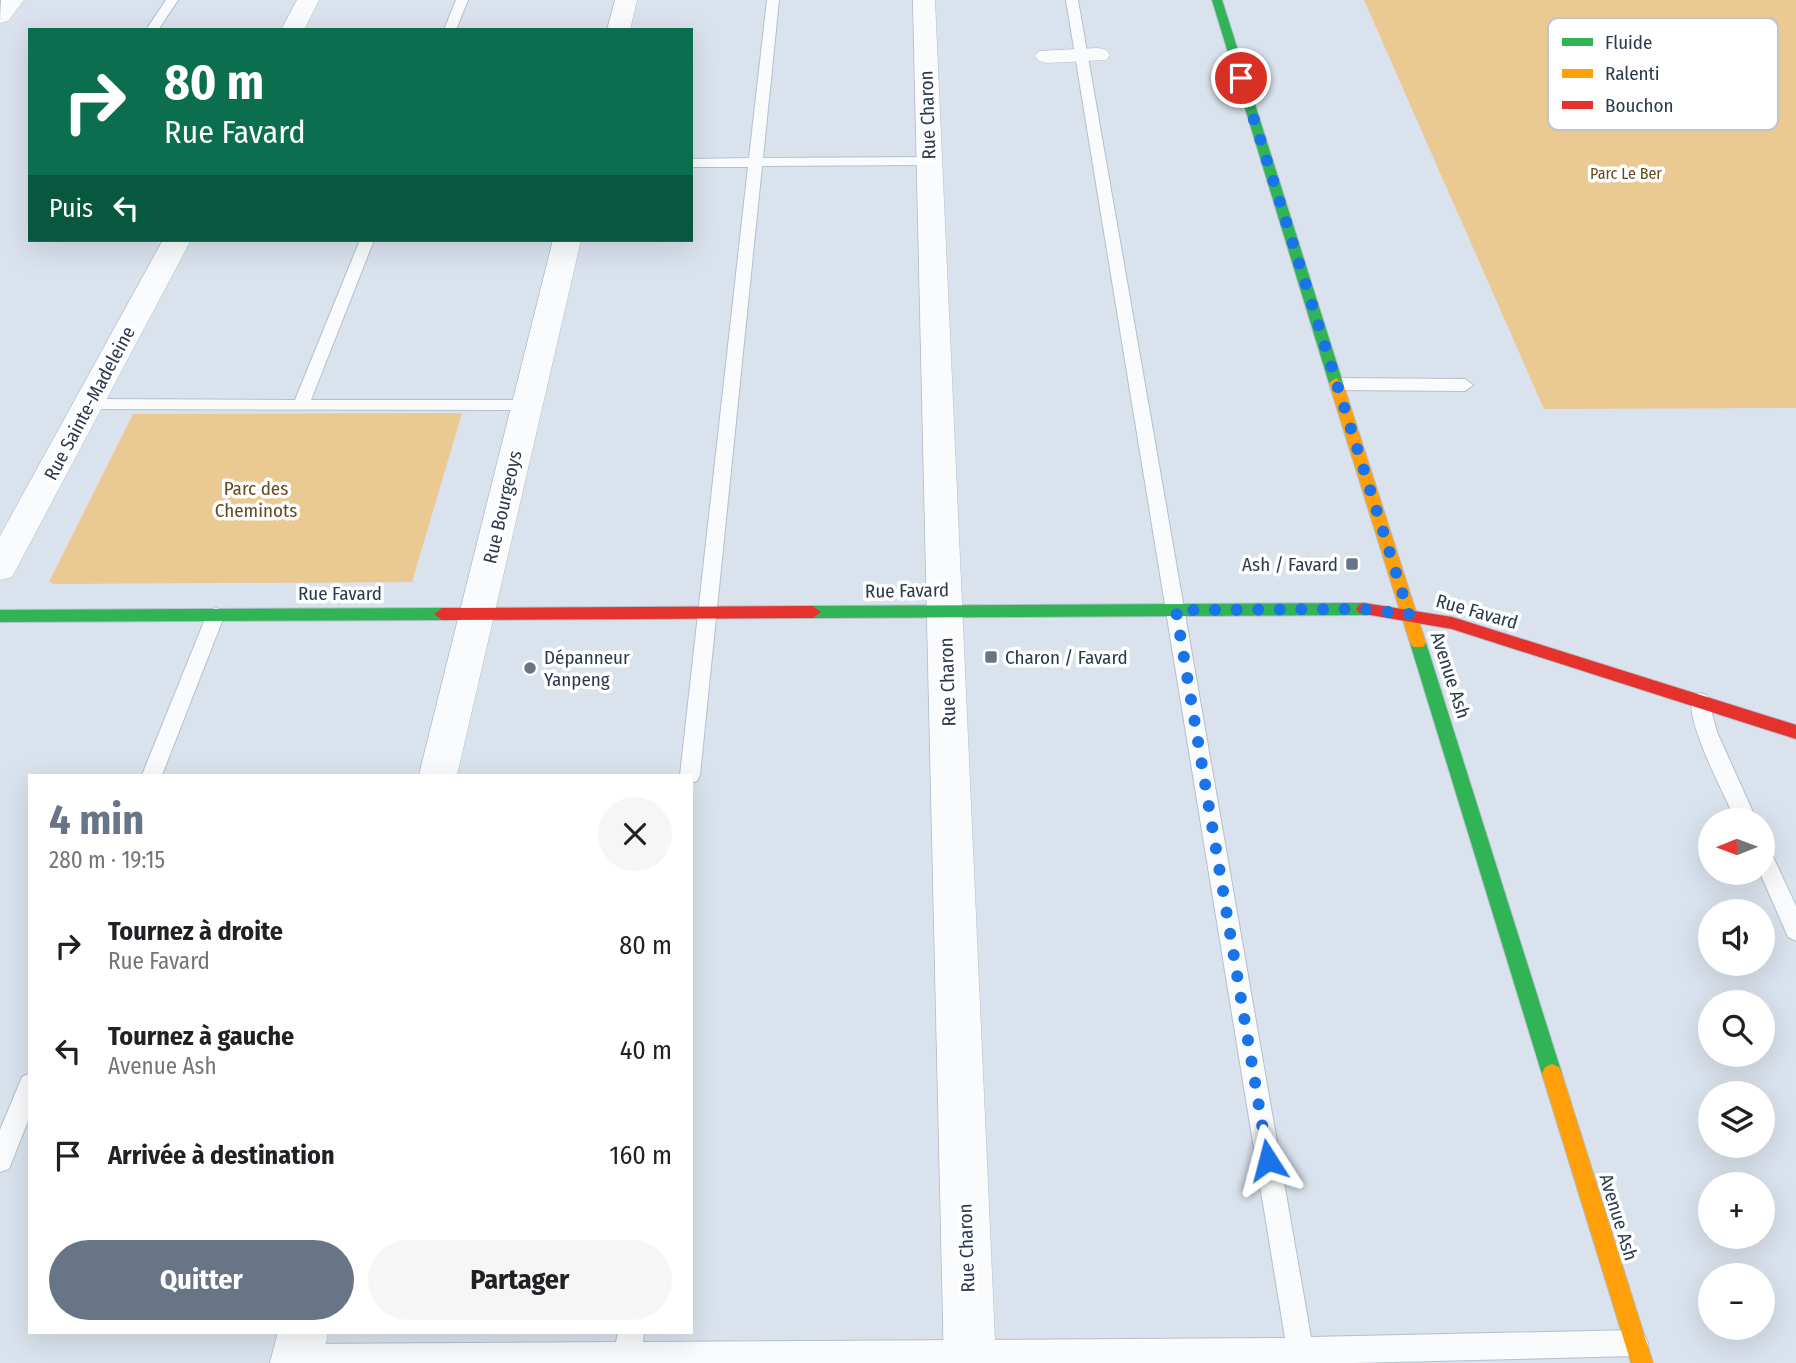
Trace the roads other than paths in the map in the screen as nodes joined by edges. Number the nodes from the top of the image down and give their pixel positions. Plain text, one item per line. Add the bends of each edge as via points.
1 (13, 0) edge
2 (172, 0) edge
3 (308, 0) edge
4 (461, 0) edge
5 (626, 0) edge
6 (773, 0) edge
7 (924, 0) edge
8 (1072, 0) edge
9 (1217, 0) edge
10 (0, 16) edge
11 (153, 28) edge
12 (293, 28) edge
13 (451, 28) edge
14 (619, 28) edge
15 (1047, 55) dead end
16 (1089, 55) junction
17 (929, 161) junction
18 (755, 162) junction
19 (693, 163) edge
20 (176, 242) edge
21 (366, 242) edge
22 (567, 242) edge
23 (1337, 384) junction
24 (1465, 385) dead end
25 (88, 405) junction
26 (301, 405) junction
27 (526, 406) junction
28 (0, 567) edge
29 (1176, 610) junction
30 (944, 611) junction
31 (477, 613) junction
32 (708, 613) junction
33 (216, 614) junction
34 (1409, 614) junction
35 (0, 616) edge
36 (1700, 701) junction
37 (1796, 732) edge
38 (152, 774) edge
39 (438, 774) edge
40 (690, 774) edge
41 (1741, 808) edge
42 (1775, 884) edge
43 (1796, 930) edge
44 (28, 1090) edge
45 (0, 1160) edge
46 (629, 1349) edge
47 (299, 1351) edge
48 (1639, 1353) edge
49 (970, 1357) edge
50 (1301, 1357) edge

1 - 10 street
2 - 11 lane
3 - 12 street
4 - 13 lane
5 - 14 street
6 - 18 lane
7 - 17 street, Rue Charon
8 - 16 lane
9 - 23 street, Avenue Ash
15 - 16 street
16 - 29 lane
17 - 18 lane
17 - 30 street, Rue Charon
18 - 19 lane
18 - 32 lane
20 - 25 street, Rue Sainte-Madeleine
21 - 26 lane
22 - 27 street, Rue Bourgeoys
23 - 24 lane
23 - 34 street, Avenue Ash
25 - 26 lane
25 - 28 street, Rue Sainte-Madeleine
26 - 27 lane
27 - 31 street, Rue Bourgeoys
29 - 30 street, Rue Favard
29 - 34 street, Rue Favard via 1362,609
29 - 50 lane
30 - 32 street, Rue Favard
30 - 49 street, Rue Charon
31 - 32 street, Rue Favard
31 - 33 street, Rue Favard
31 - 39 street, Rue Bourgeoys
32 - 40 lane
33 - 35 street, Rue Favard
33 - 38 lane
34 - 36 street, Rue Favard via 1452,623
34 - 48 street, Avenue Ash
36 - 37 street, Rue Favard
36 - 41 lane via 1707,732
42 - 43 lane
44 - 45 lane
46 - 47 lane
46 - 49 lane
48 - 50 lane
49 - 50 lane

